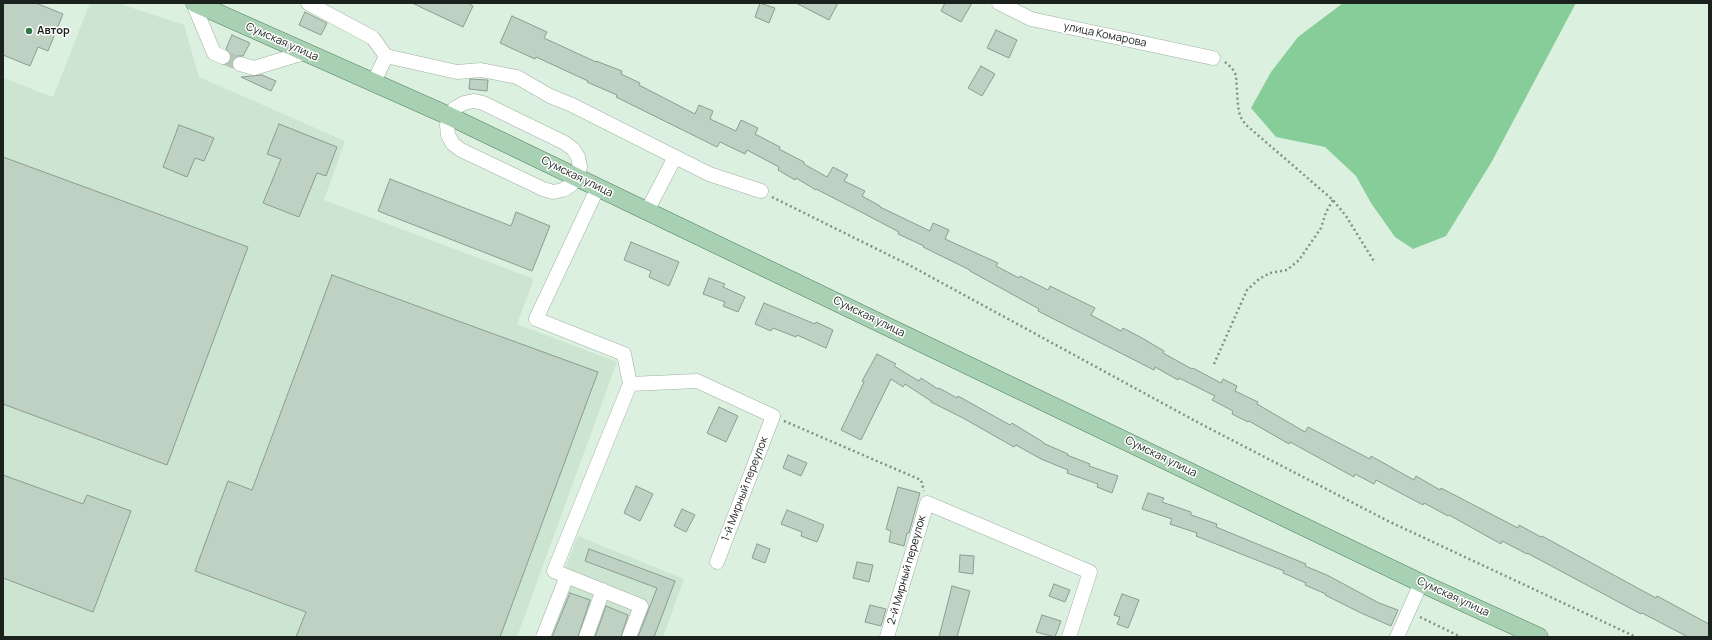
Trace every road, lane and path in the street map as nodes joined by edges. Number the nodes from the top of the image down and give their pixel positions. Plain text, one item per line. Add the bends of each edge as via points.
1 (194, 3) edge
2 (308, 3) edge
3 (999, 3) edge
4 (307, 52) junction
5 (386, 56) junction
6 (222, 57) tunnel mouth
7 (1213, 58) joint
8 (240, 64) tunnel mouth
9 (374, 82) junction
10 (449, 116) junction
11 (675, 157) junction
12 (577, 177) junction
13 (598, 187) junction
14 (761, 191) joint
15 (1333, 200) junction
16 (647, 210) junction
17 (1375, 263) dead end
18 (1214, 364) dead end
19 (630, 384) junction
20 (773, 416) junction
21 (927, 503) junction
22 (717, 562) dead end
23 (560, 574) junction
24 (1421, 583) junction
25 (603, 590) junction
26 (1408, 612) junction
27 (543, 637) edge
28 (586, 637) edge
29 (629, 637) edge
30 (887, 637) edge
31 (1069, 637) edge
32 (1397, 637) edge
33 (1461, 637) edge
34 (1539, 637) edge
35 (1636, 637) edge

1 - 4 main road, Сумская улица
1 - 6 street via 214,53
2 - 5 street via 373,38
3 - 7 street, улица Комарова via 1031,19
4 - 8 street via 254,68
4 - 9 main road, Сумская улица
5 - 9 street
5 - 11 street via 457,72 481,70 517,77 550,96 572,104
7 - 15 path via 1225,62 1236,75 1238,106 1244,124
9 - 10 main road, Сумская улица
10 - 12 main road, Сумская улица
10 - 12 street via 448,135 453,144 529,183 553,192 563,190
10 - 12 street via 464,102 474,101 490,107 573,149 580,167
11 - 14 street via 709,174
11 - 16 street
12 - 13 main road, Сумская улица
13 - 16 main road, Сумская улица
13 - 19 street via 536,319 624,354
14 - 35 path via 909,265 1199,423 1388,521
15 - 17 path
15 - 18 path via 1321,228 1299,260 1287,270 1270,273 1259,279 1247,290
16 - 24 main road, Сумская улица
19 - 20 street via 697,381
19 - 23 street
20 - 21 path via 922,480
20 - 22 street, 1-й Мирный переулок
21 - 30 street, 2-й Мирный переулок
21 - 31 street via 1090,572
23 - 25 street
23 - 27 street
24 - 26 street
24 - 34 main road, Сумская улица
25 - 28 street
25 - 29 street via 641,606
26 - 32 street
26 - 33 path

